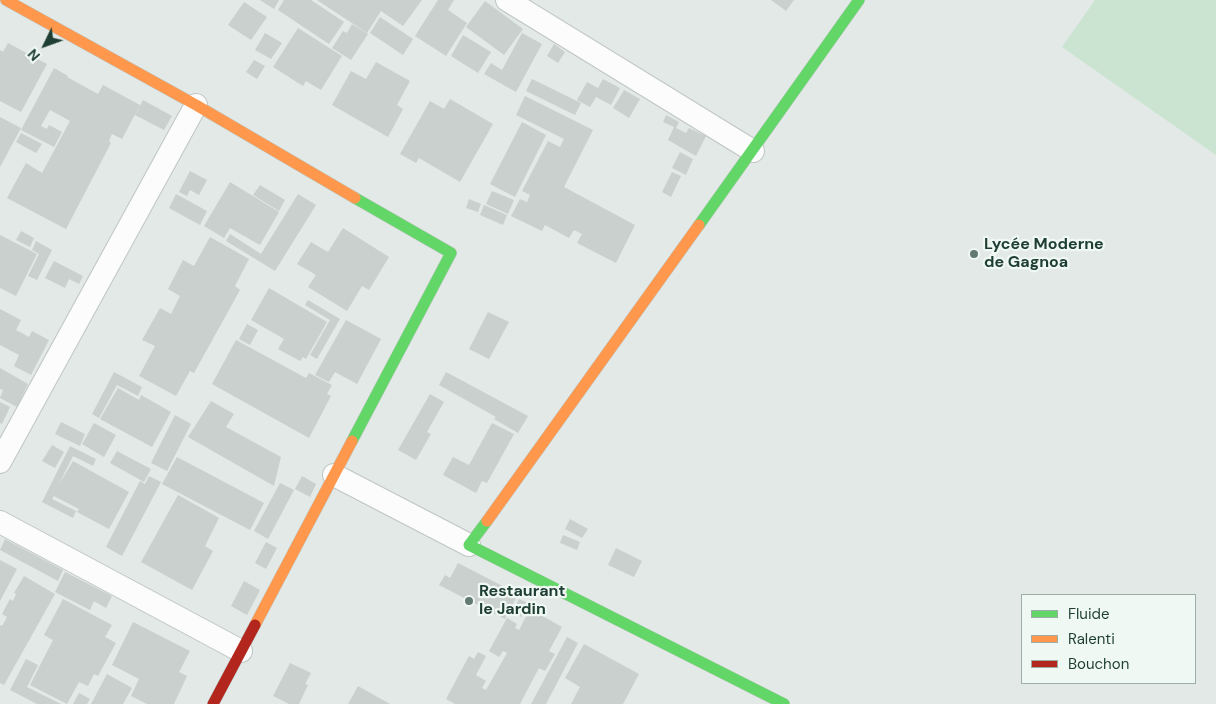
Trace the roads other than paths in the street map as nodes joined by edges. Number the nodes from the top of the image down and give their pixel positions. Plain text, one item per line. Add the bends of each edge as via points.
1 (6, 0) edge
2 (508, 0) edge
3 (860, 0) edge
4 (196, 105) junction
5 (753, 151) junction
6 (0, 462) edge
7 (334, 475) junction
8 (0, 522) edge
9 (469, 545) junction
10 (241, 651) junction
11 (213, 704) edge
12 (784, 704) edge

1 - 4 street
2 - 5 street
3 - 5 street
4 - 6 street
4 - 7 street via 451,253
5 - 9 street
7 - 9 street
7 - 10 street
8 - 10 street
9 - 12 street
10 - 11 street

